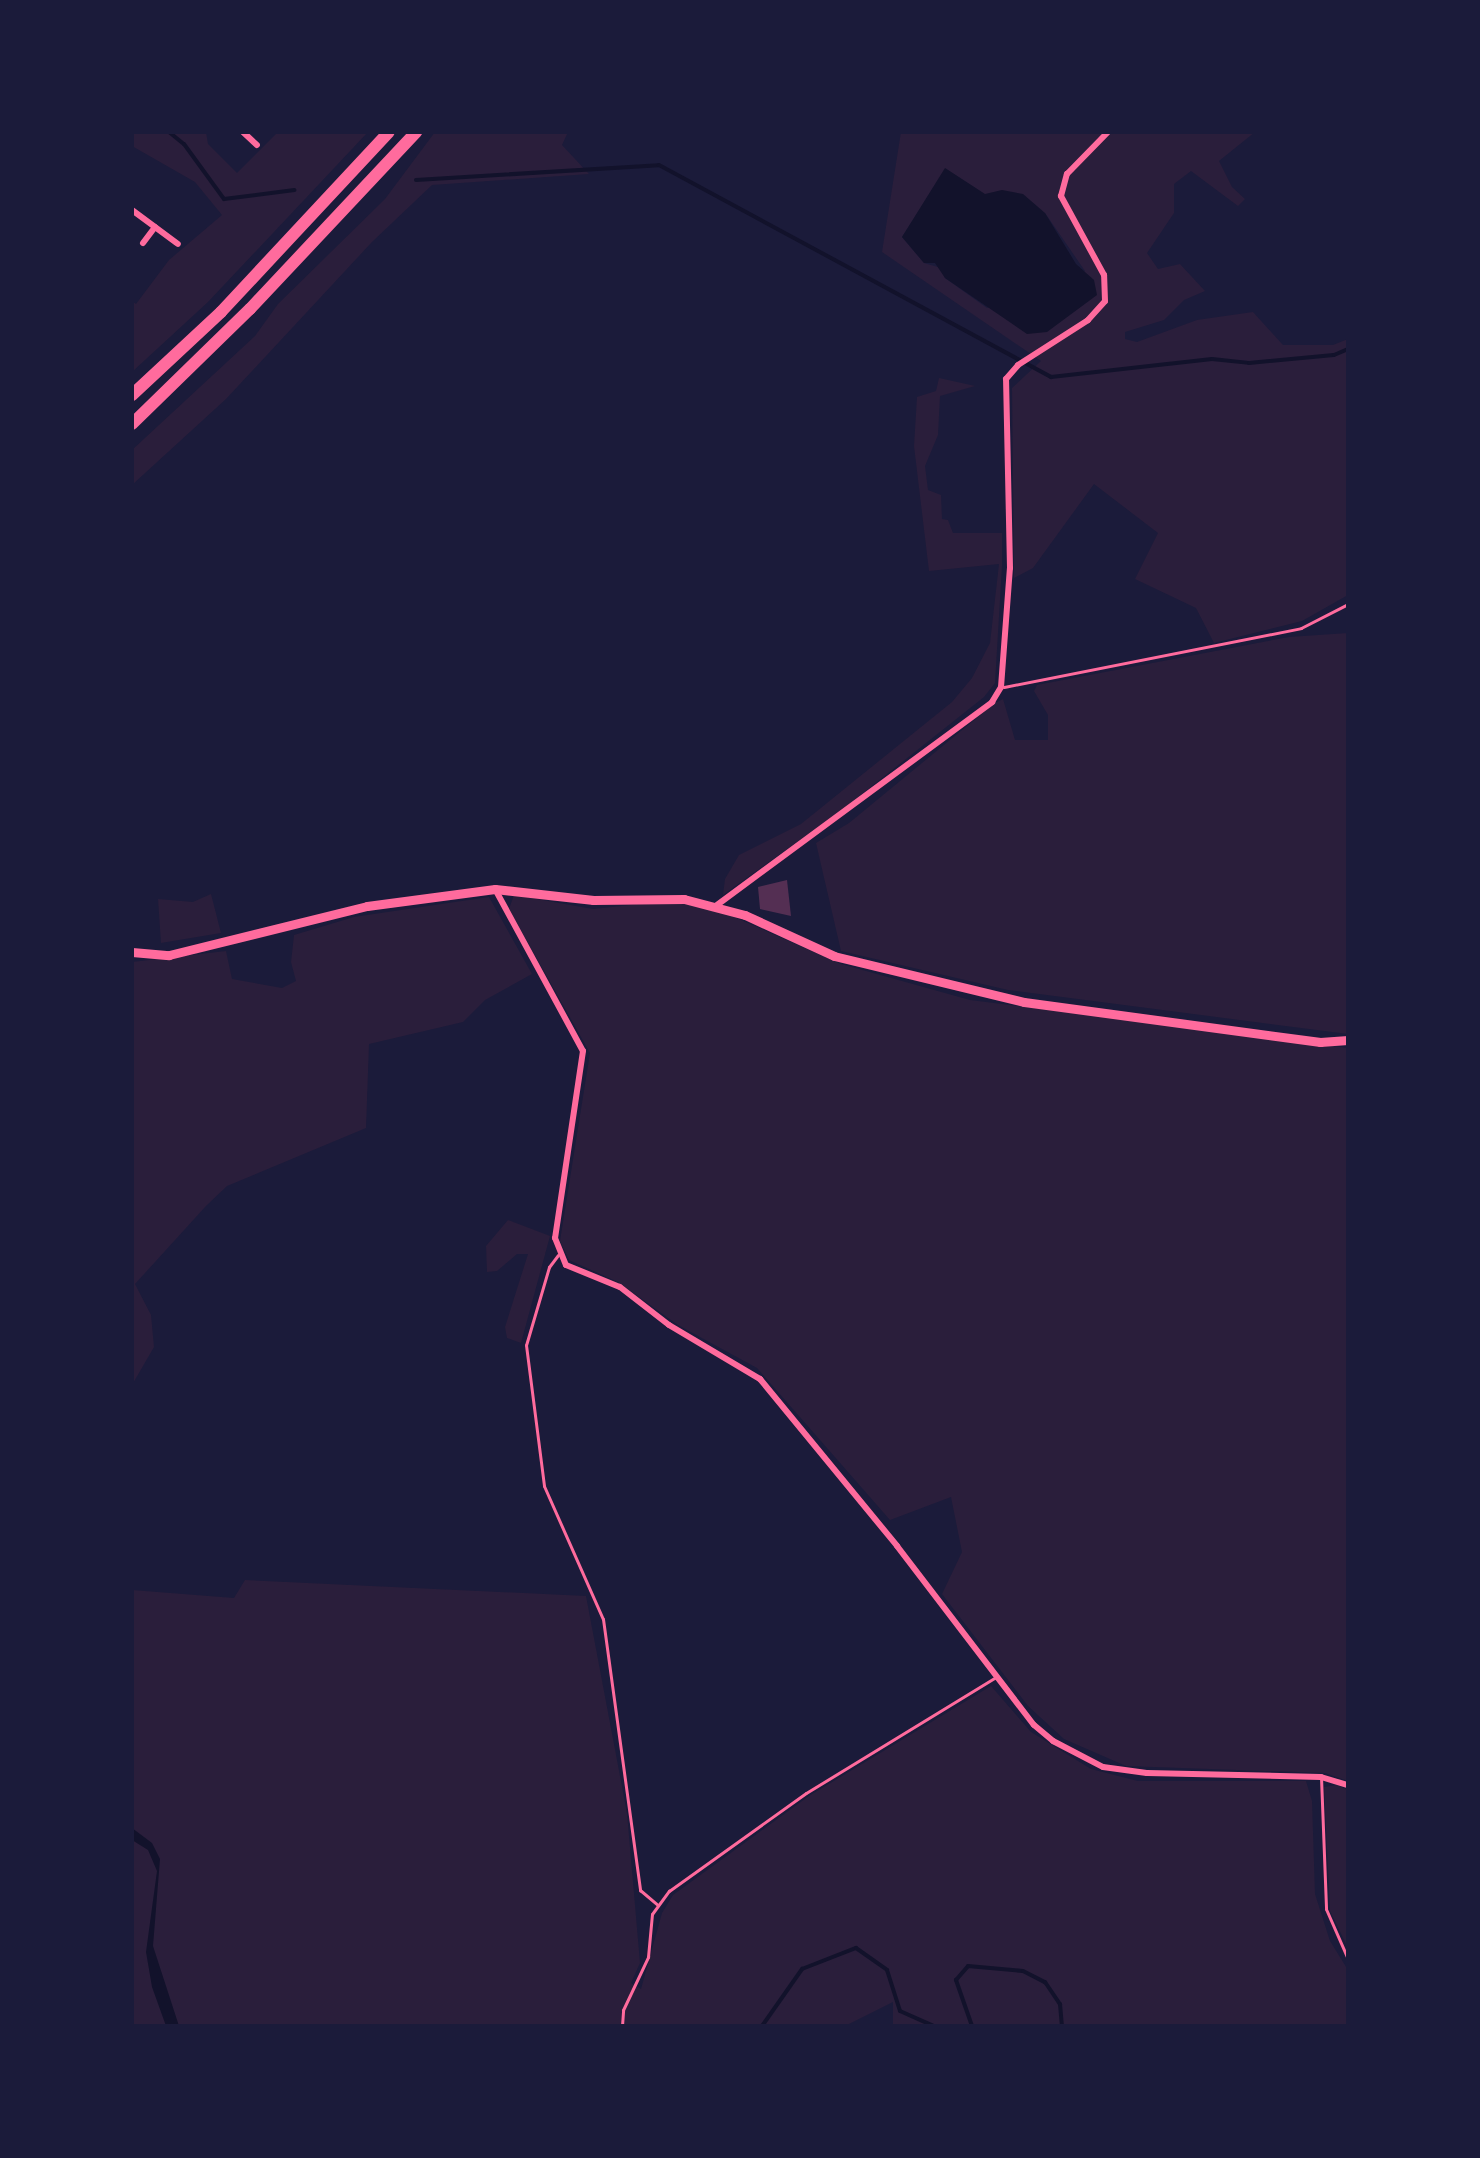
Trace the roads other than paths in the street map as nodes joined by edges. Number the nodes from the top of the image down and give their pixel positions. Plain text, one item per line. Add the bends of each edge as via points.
1 (243, 132) edge
2 (389, 132) edge
3 (416, 132) edge
4 (1108, 132) edge
5 (257, 145) dead end
6 (132, 210) edge
7 (155, 227) junction
8 (143, 243) dead end
9 (178, 244) dead end
10 (132, 395) edge
11 (132, 424) edge
12 (1348, 604) edge
13 (1001, 687) junction
14 (495, 889) junction
15 (717, 905) junction
16 (132, 952) edge
17 (1348, 1040) edge
18 (558, 1255) junction
19 (996, 1677) junction
20 (1321, 1777) junction
21 (1348, 1785) edge
22 (658, 1905) junction
23 (1348, 1959) edge
24 (622, 2026) edge

1 - 5 street
2 - 10 highway via 221,312
3 - 11 highway via 250,309
4 - 13 street via 1067,174 1061,196 1104,275 1105,301 1088,320 1018,365 1006,379 1010,568
6 - 7 street
7 - 8 street
7 - 9 street
12 - 13 lane via 1301,628
13 - 15 street via 992,702
14 - 15 main road
14 - 16 main road via 367,906 169,955
14 - 18 street via 583,1051 555,1238
15 - 17 main road via 834,956 964,989 1320,1042
18 - 19 street via 566,1265 620,1287 669,1325 760,1379
18 - 22 lane via 549,1267 526,1345 544,1486 603,1619 640,1890
19 - 20 street via 1043,1733 1103,1767 1186,1775
19 - 22 lane via 806,1793 669,1891
20 - 21 street
20 - 23 lane via 1326,1909
22 - 24 lane via 652,1914 648,1957 623,2010

